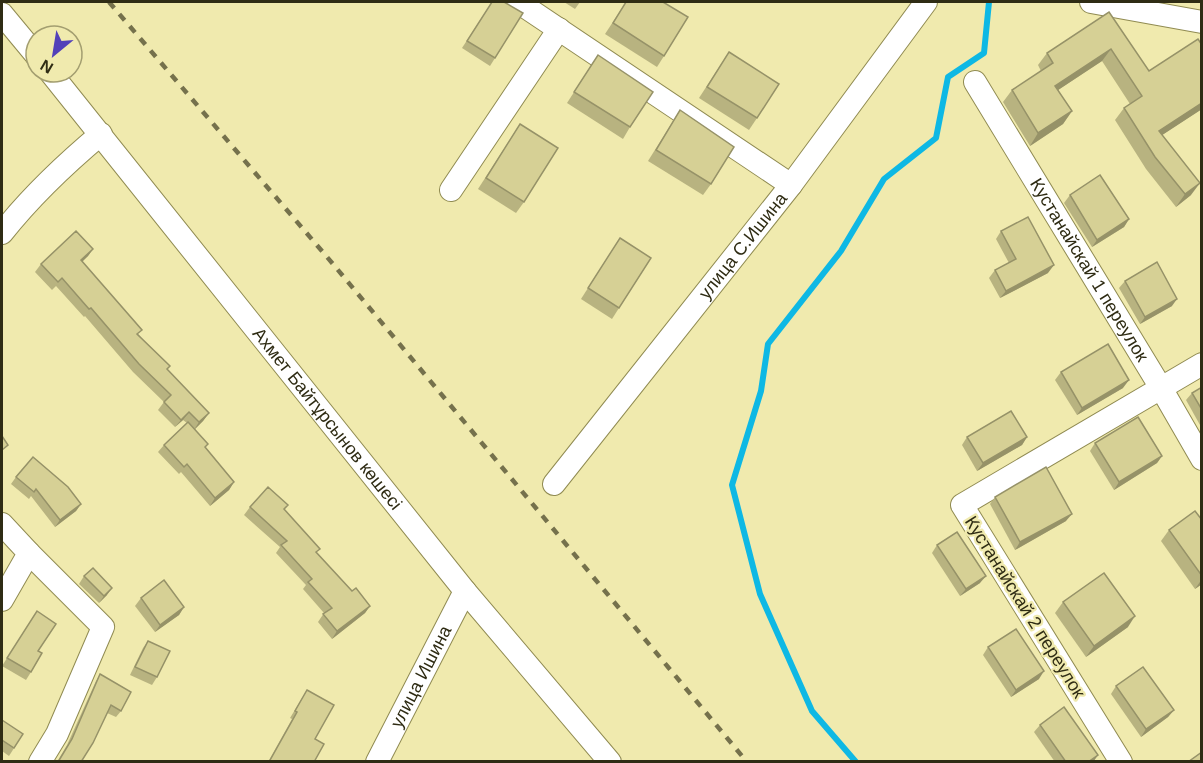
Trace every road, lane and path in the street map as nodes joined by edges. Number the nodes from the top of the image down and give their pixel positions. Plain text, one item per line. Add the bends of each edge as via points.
1 (518, 2) edge
2 (926, 2) edge
3 (1091, 2) edge
4 (2, 14) edge
5 (1202, 22) edge
6 (558, 29) junction
7 (24, 41) edge
8 (975, 82) dead end
9 (60, 84) edge
10 (101, 134) junction
11 (791, 186) junction
12 (451, 190) dead end
13 (2, 232) edge
14 (1202, 364) edge
15 (1161, 388) junction
16 (1202, 459) edge
17 (554, 484) dead end
18 (2, 524) edge
19 (29, 553) junction
20 (465, 591) junction
21 (2, 600) edge
22 (40, 762) edge
23 (377, 762) edge
24 (610, 762) edge
25 (1121, 762) edge

1 - 6 street
2 - 11 street, улица С.Ишина
3 - 5 street
4 - 7 street
6 - 11 street
6 - 12 street
8 - 15 street, Кустанайскай 1 переулок
9 - 10 street, Ахмет Байтұрсынов көшесі
10 - 13 street via 58,169
10 - 20 street, Ахмет Байтұрсынов көшесі
11 - 17 street, улица С.Ишина
14 - 15 street, Кустанайскай 2 переулок
15 - 16 street, Кустанайскай 1 переулок
15 - 25 street, Кустанайскай 2 переулок via 962,505
18 - 19 street
19 - 21 street
19 - 22 street via 103,627 57,734
20 - 23 street, улица Ишина
20 - 24 street, Ахмет Байтұрсынов көшесі

